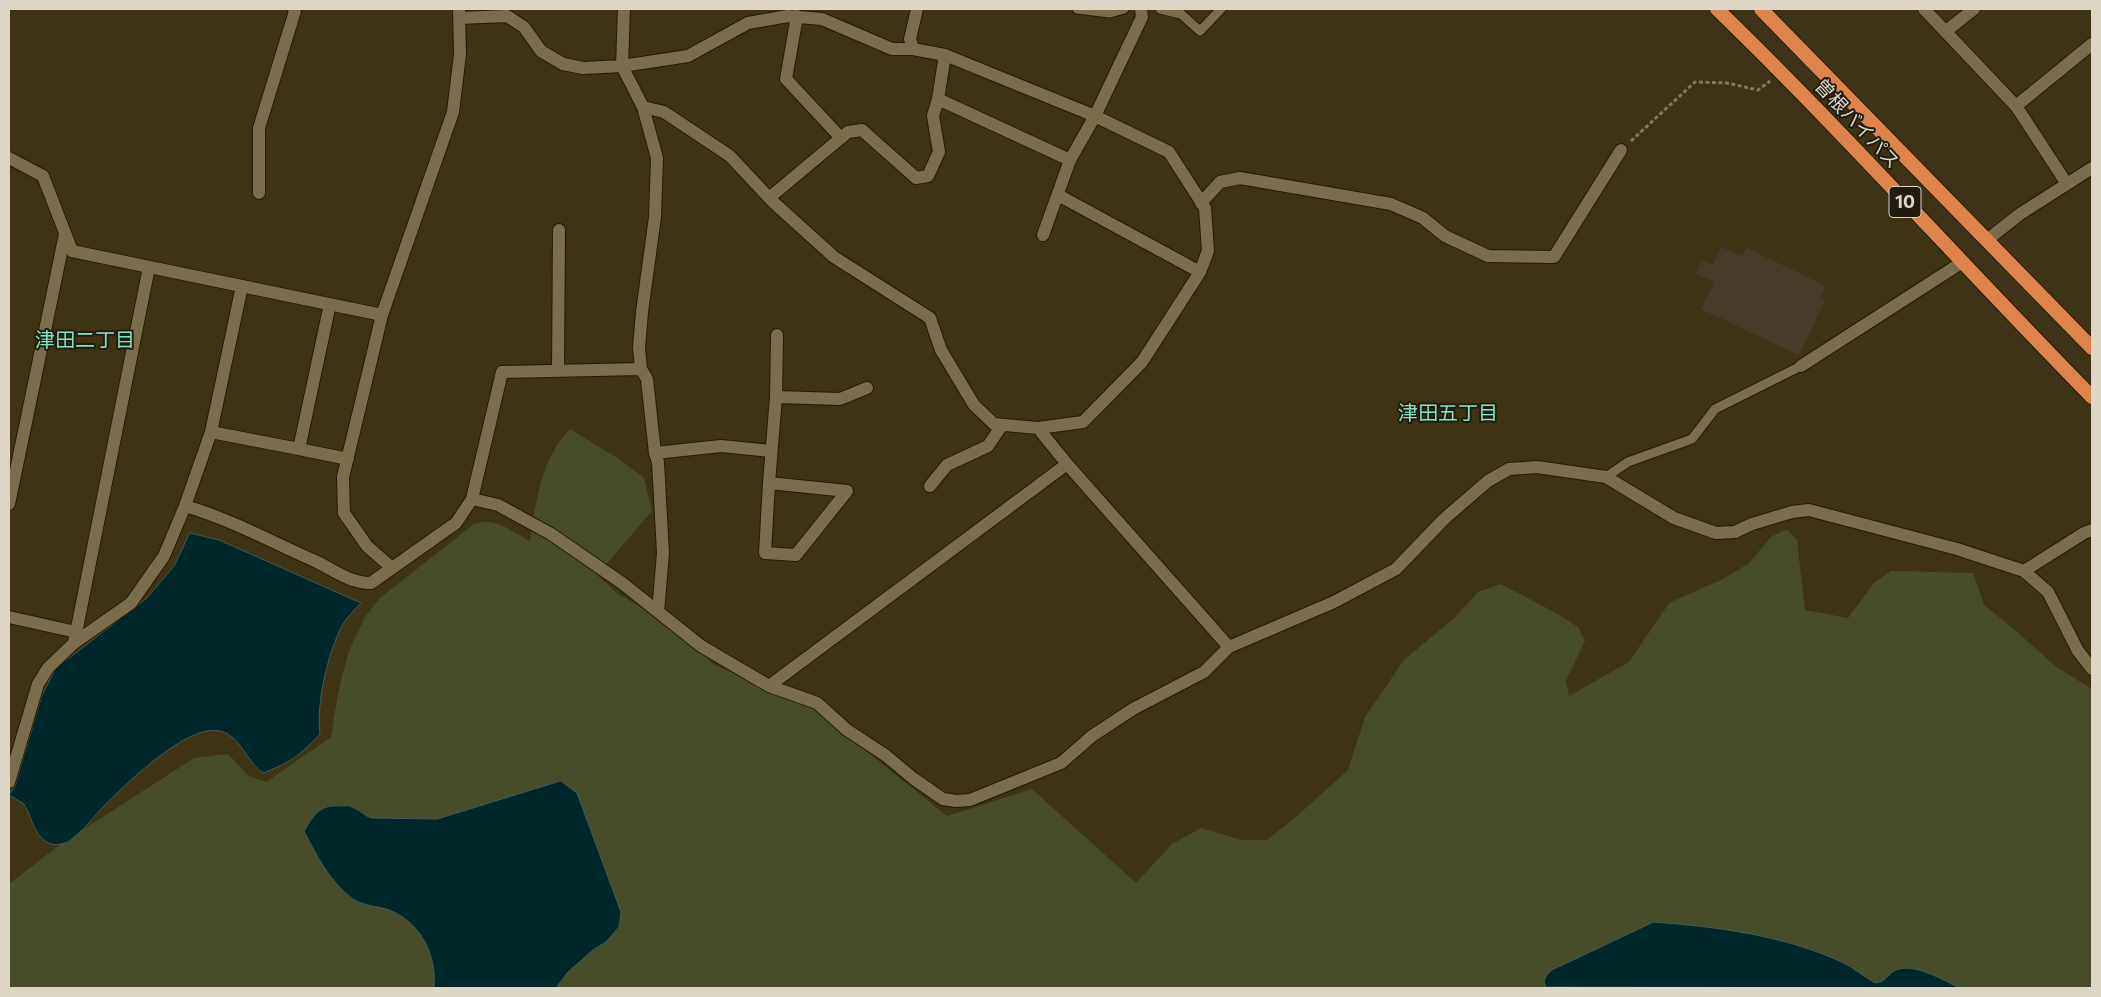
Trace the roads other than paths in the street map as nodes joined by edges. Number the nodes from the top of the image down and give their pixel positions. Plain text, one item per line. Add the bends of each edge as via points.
1 (294, 9) edge
2 (624, 9) edge
3 (917, 9) edge
4 (1077, 9) edge
5 (1124, 9) edge
6 (1141, 9) edge
7 (1160, 9) edge
8 (1221, 9) edge
9 (1717, 9) edge
10 (1760, 9) edge
11 (1924, 9) edge
12 (1974, 9) edge
13 (459, 13) edge
14 (797, 16) junction
15 (1946, 32) junction
16 (2092, 44) edge
17 (913, 49) junction
18 (945, 55) junction
19 (622, 66) junction
20 (938, 99) junction
21 (2016, 106) junction
22 (643, 107) junction
23 (1094, 116) junction
24 (841, 138) junction
25 (1621, 150) road end
26 (9, 158) edge
27 (1070, 160) junction
28 (2092, 168) edge
29 (2067, 184) junction
30 (259, 193) dead end
31 (1058, 195) junction
32 (769, 198) junction
33 (1202, 203) junction
34 (558, 230) dead end
35 (65, 234) junction
36 (1043, 235) dead end
37 (1987, 240) junction
38 (1961, 263) junction
39 (150, 267) junction
40 (1200, 272) junction
41 (242, 286) junction
42 (330, 304) junction
43 (382, 315) junction
44 (777, 335) dead end
45 (2092, 348) edge
46 (1801, 366) joint
47 (641, 370) junction
48 (558, 371) junction
49 (868, 388) dead end
50 (776, 397) junction
51 (2092, 397) edge
52 (1002, 425) junction
53 (1038, 428) junction
54 (211, 432) junction
55 (299, 449) junction
56 (772, 451) junction
57 (655, 453) junction
58 (348, 459) junction
59 (1067, 464) junction
60 (1606, 477) junction
61 (769, 483) junction
62 (930, 486) dead end
63 (472, 499) junction
64 (9, 504) edge
65 (185, 506) junction
66 (2092, 530) edge
67 (392, 568) junction
68 (2024, 572) junction
69 (658, 612) junction
70 (9, 617) edge
71 (75, 638) junction
72 (1228, 647) junction
73 (2092, 669) edge
74 (769, 686) junction
75 (9, 782) edge

1 - 30 street via 259,128
2 - 19 street
3 - 17 street via 910,38
4 - 5 lane via 1110,14
6 - 23 street via 1142,17
7 - 8 lane via 1181,14 1200,32
9 - 38 highway, 曽根バイパス / 10 via 1782,72
10 - 37 highway, 曽根バイパス / 10
11 - 15 street
12 - 15 street
13 - 19 street via 507,16 524,27 541,51 563,64 583,68
13 - 43 street via 460,54 453,112
14 - 17 street via 822,20 892,49
14 - 19 street via 748,23 688,56
14 - 24 street via 786,79
15 - 21 street
16 - 21 street
17 - 18 street
18 - 20 street
18 - 23 street
19 - 22 street
20 - 24 street via 933,116 939,152 928,176 916,178 862,130 848,132
20 - 27 street
21 - 29 street
22 - 32 street via 664,112 730,156
22 - 47 street via 657,158 656,217 639,348
23 - 27 street
23 - 33 street via 1169,152
24 - 32 street
25 - 33 street via 1554,257 1488,256 1445,236 1423,218 1391,204 1240,178 1220,182
26 - 35 street via 42,176
27 - 31 street
28 - 29 street
29 - 37 street
31 - 36 street
31 - 40 street
32 - 52 street via 834,257 930,318 941,350 974,405 994,424
33 - 40 street via 1208,251
34 - 48 street
35 - 39 street via 72,251
35 - 64 street
37 - 45 highway, 曽根バイパス / 10
38 - 46 street
38 - 51 highway, 曽根バイパス / 10
39 - 41 street
39 - 71 street
40 - 53 street via 1142,362 1083,422
41 - 42 street
41 - 54 street
42 - 43 street
42 - 55 street
43 - 58 street
44 - 50 street
46 - 60 lane via 1715,409 1692,439 1628,462
47 - 48 street
47 - 57 street via 648,379
48 - 63 street via 502,372
49 - 50 street via 840,399
50 - 56 street
52 - 53 street
52 - 62 street via 988,446 947,465
53 - 59 street
54 - 55 street
54 - 65 street
55 - 58 street
56 - 57 street via 721,446
56 - 61 street
57 - 69 street via 663,553
58 - 67 street via 343,477 344,513 367,546
59 - 72 street
59 - 74 street
60 - 68 street via 1674,518 1716,533 1735,532 1792,512 1809,510 1957,549
60 - 72 street via 1537,467 1509,470 1488,481 1444,519 1396,569 1334,602
61 - 61 street via 838,490 847,491 796,555 765,554
63 - 67 street via 456,523
63 - 69 street via 498,506 551,534
65 - 67 street via 212,514 357,583 371,583
65 - 71 street via 164,556 131,603
66 - 68 street
68 - 73 street via 2048,592 2078,651
69 - 74 street via 701,646
70 - 71 street
71 - 75 street via 38,684
72 - 74 street via 1204,672 1133,709 1092,736 1061,763 970,800 942,799 886,755 846,730 817,703

